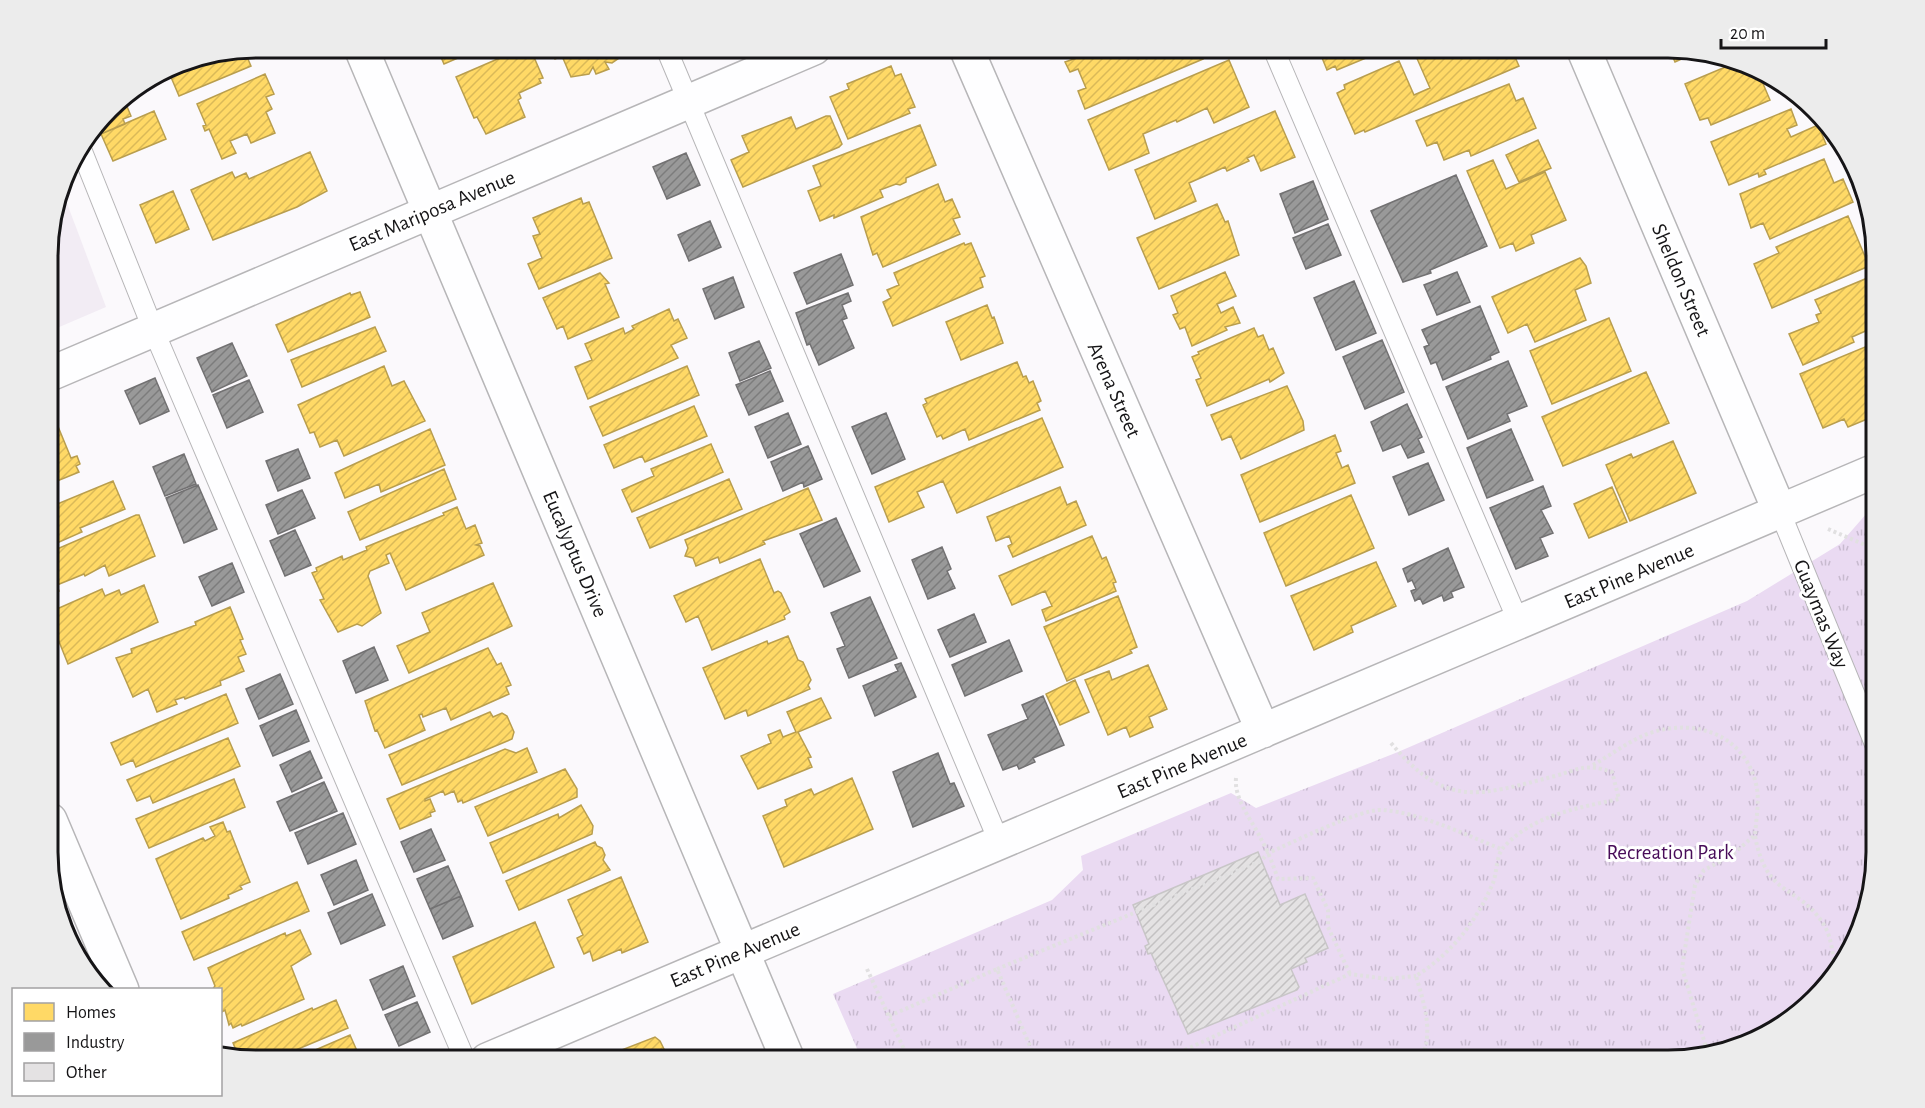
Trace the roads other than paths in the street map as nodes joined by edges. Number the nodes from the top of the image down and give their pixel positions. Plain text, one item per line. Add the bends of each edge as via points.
1 (365, 58) edge
2 (670, 58) edge
3 (791, 58) edge
4 (970, 58) edge
5 (1277, 58) edge
6 (1587, 58) edge
7 (688, 102) junction
8 (85, 158) edge
9 (430, 212) junction
10 (153, 329) junction
11 (58, 371) edge
12 (1866, 474) edge
13 (1779, 512) junction
14 (1519, 623) junction
15 (1866, 725) edge
16 (1263, 731) junction
17 (58, 839) edge
18 (1000, 844) junction
19 (742, 952) junction
20 (121, 988) edge
21 (461, 1050) edge
22 (511, 1050) edge
23 (784, 1050) edge

1 - 9 street, Eucalyptus Drive
2 - 7 lane
3 - 7 street, East Mariposa Avenue
4 - 16 street, Arena Street
5 - 14 lane
6 - 13 street, Sheldon Street
7 - 9 street, East Mariposa Avenue
7 - 18 lane
8 - 10 lane
9 - 10 street, East Mariposa Avenue
9 - 19 street, Eucalyptus Drive
10 - 11 street, East Mariposa Avenue
10 - 21 lane
12 - 13 street, East Pine Avenue
13 - 14 street, East Pine Avenue
13 - 15 lane, Guaymas Way
14 - 16 street, East Pine Avenue
16 - 18 street, East Pine Avenue
17 - 20 street
18 - 19 street, East Pine Avenue
19 - 22 street, East Pine Avenue
19 - 23 street, Eucalyptus Drive

